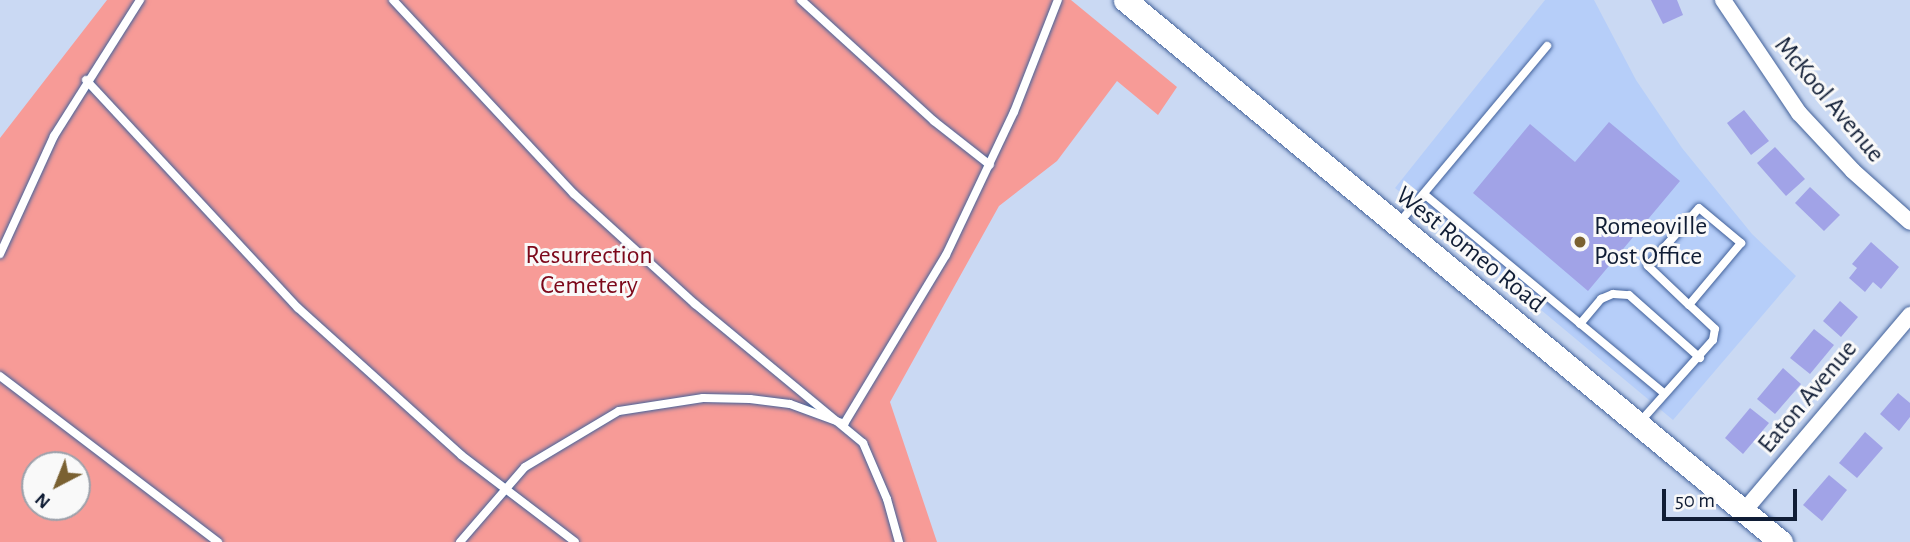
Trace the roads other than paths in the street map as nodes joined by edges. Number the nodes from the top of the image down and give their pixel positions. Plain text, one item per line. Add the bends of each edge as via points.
1 (141, 0) edge
2 (393, 0) edge
3 (801, 0) edge
4 (1058, 0) edge
5 (1125, 0) edge
6 (1723, 0) edge
7 (1547, 46) dead end
8 (86, 80) junction
9 (990, 165) junction
10 (1424, 194) junction
11 (1910, 222) edge
12 (1396, 226) junction
13 (0, 254) edge
14 (1689, 305) junction
15 (1910, 315) edge
16 (1580, 324) junction
17 (1700, 358) junction
18 (0, 376) edge
19 (1664, 393) junction
20 (1639, 423) junction
21 (844, 424) junction
22 (503, 488) junction
23 (1744, 511) junction
24 (218, 542) edge
25 (460, 542) edge
26 (575, 542) edge
27 (899, 542) edge
28 (1781, 542) edge

1 - 8 lane
2 - 21 lane via 509,129 623,240
3 - 9 lane via 933,121
4 - 9 lane
5 - 12 main road, West Romeo Road
6 - 11 street, McKool Avenue via 1799,113 1853,171
7 - 10 lane
8 - 13 lane via 20,202
8 - 22 lane via 298,308
9 - 21 lane via 946,255
10 - 12 lane
10 - 16 lane
12 - 20 main road, West Romeo Road
14 - 14 lane via 1648,266 1699,208 1741,243
14 - 17 lane via 1715,329
15 - 23 street, Eaton Avenue
16 - 17 lane via 1601,299 1613,293 1629,296
16 - 19 lane
17 - 19 lane
18 - 24 lane
19 - 20 lane
20 - 23 main road, West Romeo Road
21 - 22 lane via 790,404 750,399 653,402 619,411 585,428 525,467
21 - 27 lane via 868,454
22 - 25 lane
22 - 26 lane
23 - 28 main road, West Romeo Road

